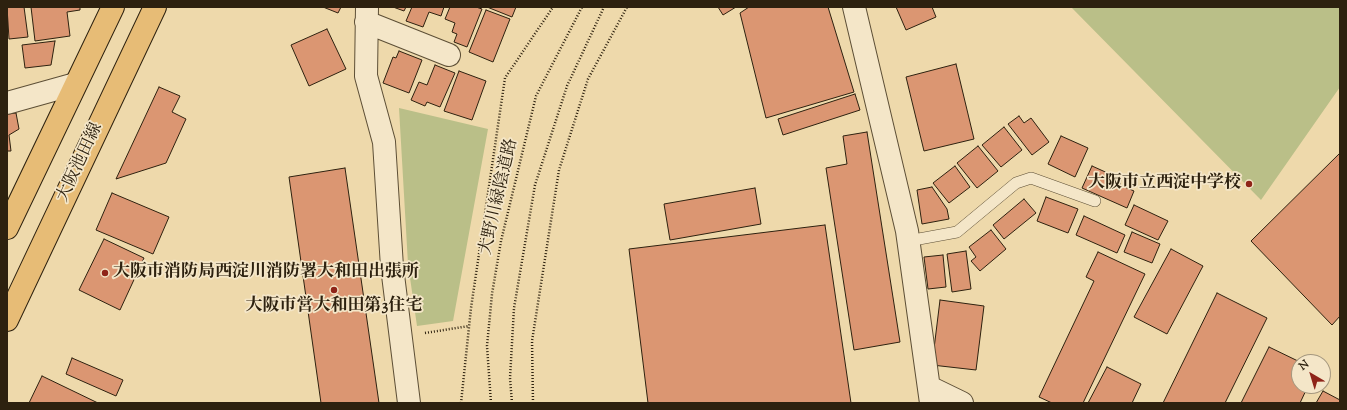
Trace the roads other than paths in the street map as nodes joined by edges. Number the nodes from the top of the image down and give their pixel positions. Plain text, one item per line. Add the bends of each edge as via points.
1 (113, 7) edge
2 (155, 7) edge
3 (854, 7) edge
4 (367, 14) edge
5 (449, 55) dead end
6 (75, 84) junction
7 (7, 103) edge
8 (1095, 201) dead end
9 (7, 228) edge
10 (908, 241) junction
11 (7, 320) edge
12 (930, 395) edge
13 (409, 403) edge
14 (962, 403) edge

1 - 6 main road
2 - 11 main road, 大阪池田線
3 - 10 street
4 - 5 street
4 - 13 street via 366,76 384,142 392,267
6 - 7 street
6 - 9 main road
8 - 10 lane via 1031,178 1016,183 957,232
10 - 12 street
12 - 14 street

